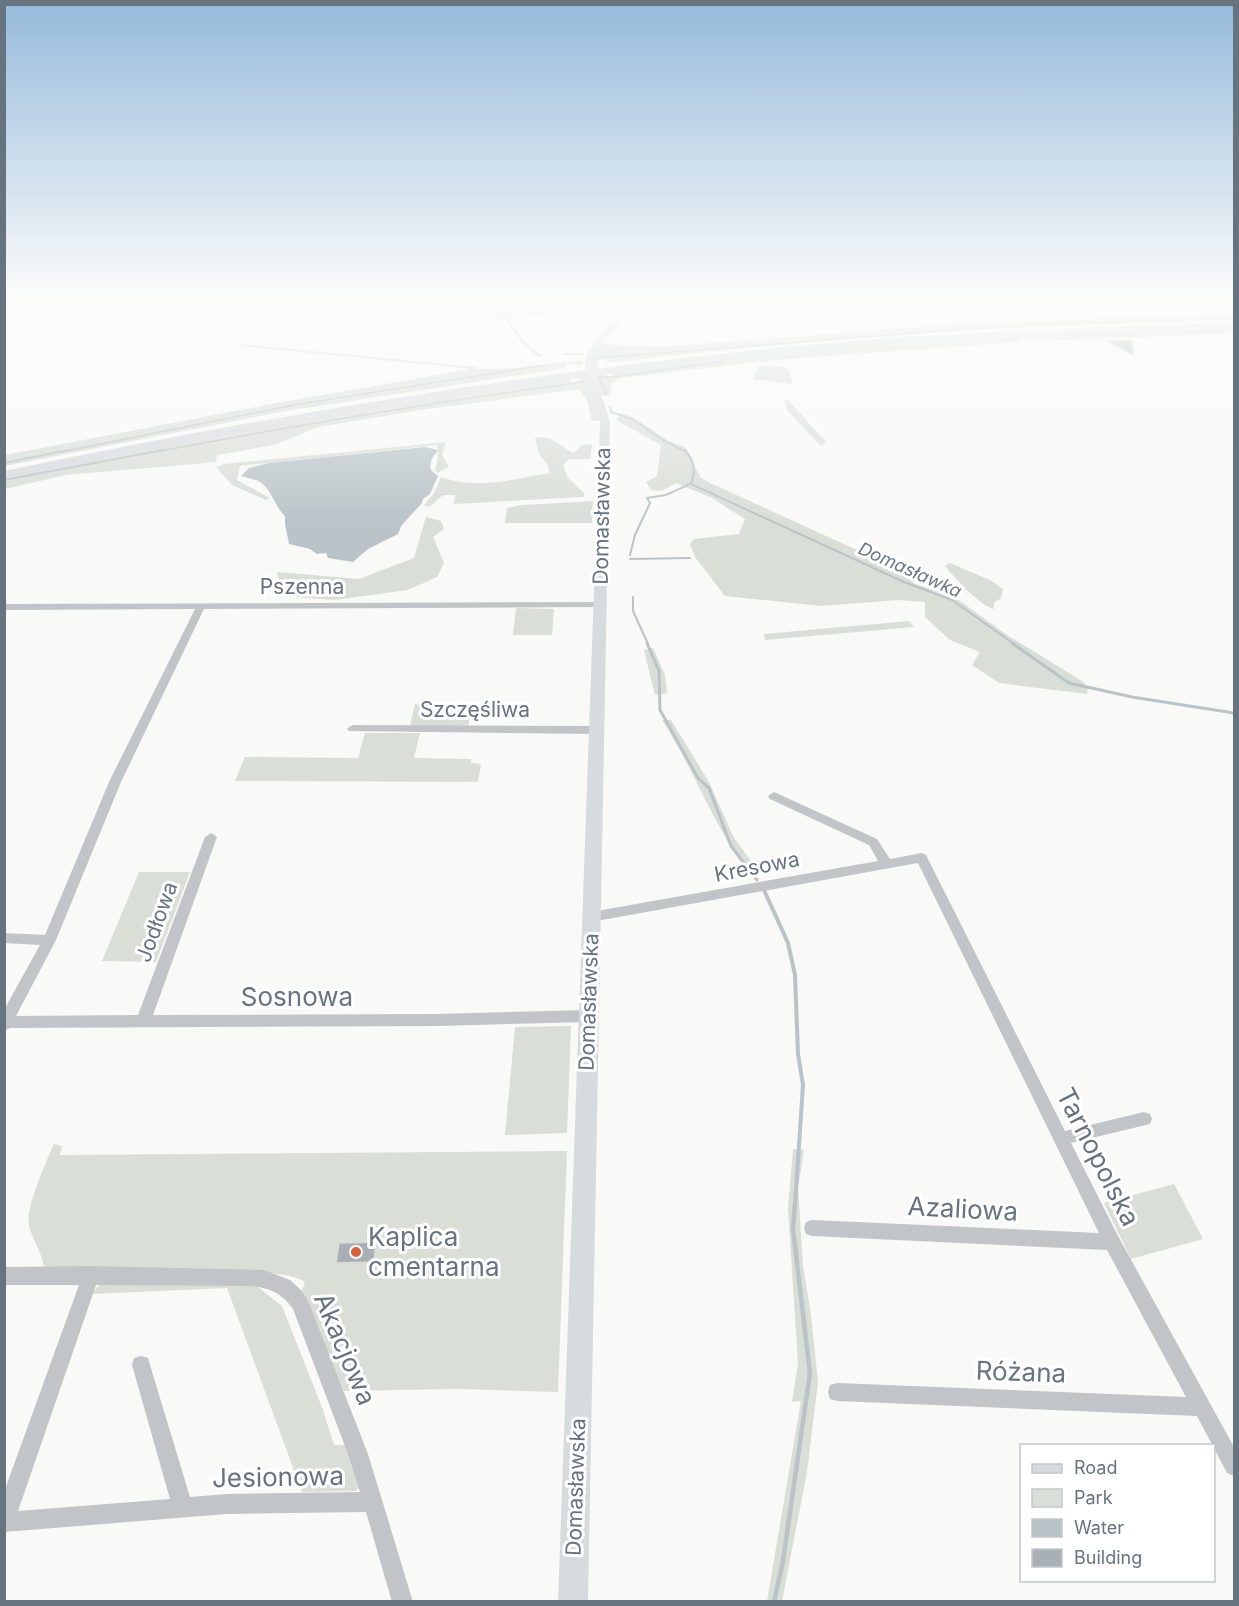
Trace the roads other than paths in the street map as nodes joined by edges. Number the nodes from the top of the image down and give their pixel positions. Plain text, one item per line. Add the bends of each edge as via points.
1 (548, 375) edge
2 (553, 375) edge
3 (590, 375) edge
4 (4, 469) edge
5 (4, 475) edge
6 (600, 605) junction
7 (201, 606) junction
8 (4, 608) edge
9 (353, 729) dead end
10 (597, 730) junction
11 (774, 796) dead end
12 (211, 837) dead end
13 (886, 863) junction
14 (927, 865) joint
15 (591, 917) junction
16 (4, 938) edge
17 (49, 940) junction
18 (588, 1016) junction
19 (143, 1022) junction
20 (5, 1024) edge
21 (1144, 1119) dead end
22 (1060, 1139) junction
23 (812, 1228) dead end
24 (1112, 1242) junction
25 (91, 1275) junction
26 (4, 1276) edge
27 (141, 1365) dead end
28 (837, 1392) dead end
29 (1203, 1407) junction
30 (1234, 1466) edge
31 (374, 1502) junction
32 (183, 1507) junction
33 (4, 1522) edge
34 (403, 1602) edge
35 (573, 1602) edge

1 - 4 highway via 374,398
2 - 5 highway via 276,420
3 - 6 street, Domasławska via 605,422
6 - 7 street, Pszenna
6 - 10 street, Domasławska
7 - 8 street, Pszenna
7 - 17 street via 115,782
9 - 10 street, Szczęśliwa
10 - 15 street, Domasławska
11 - 13 street via 873,842
12 - 19 street, Jodłowa
13 - 14 street, Kresowa via 922,858
13 - 15 street, Kresowa
14 - 22 street, Tarnopolska
15 - 18 street, Domasławska
16 - 17 street
17 - 20 street
18 - 19 street, Sosnowa
18 - 35 street, Domasławska
19 - 20 street, Sosnowa
21 - 22 street
22 - 24 street, Tarnopolska
23 - 24 street, Azaliowa
24 - 29 street, Tarnopolska
25 - 26 street, Akacjowa
25 - 31 street, Akacjowa via 264,1278 290,1290 300,1303 328,1370
25 - 33 street
27 - 32 street
28 - 29 street, Różana
29 - 30 street, Tarnopolska
31 - 32 street, Jesionowa
31 - 34 street, Akacjowa
32 - 33 street, Jesionowa

